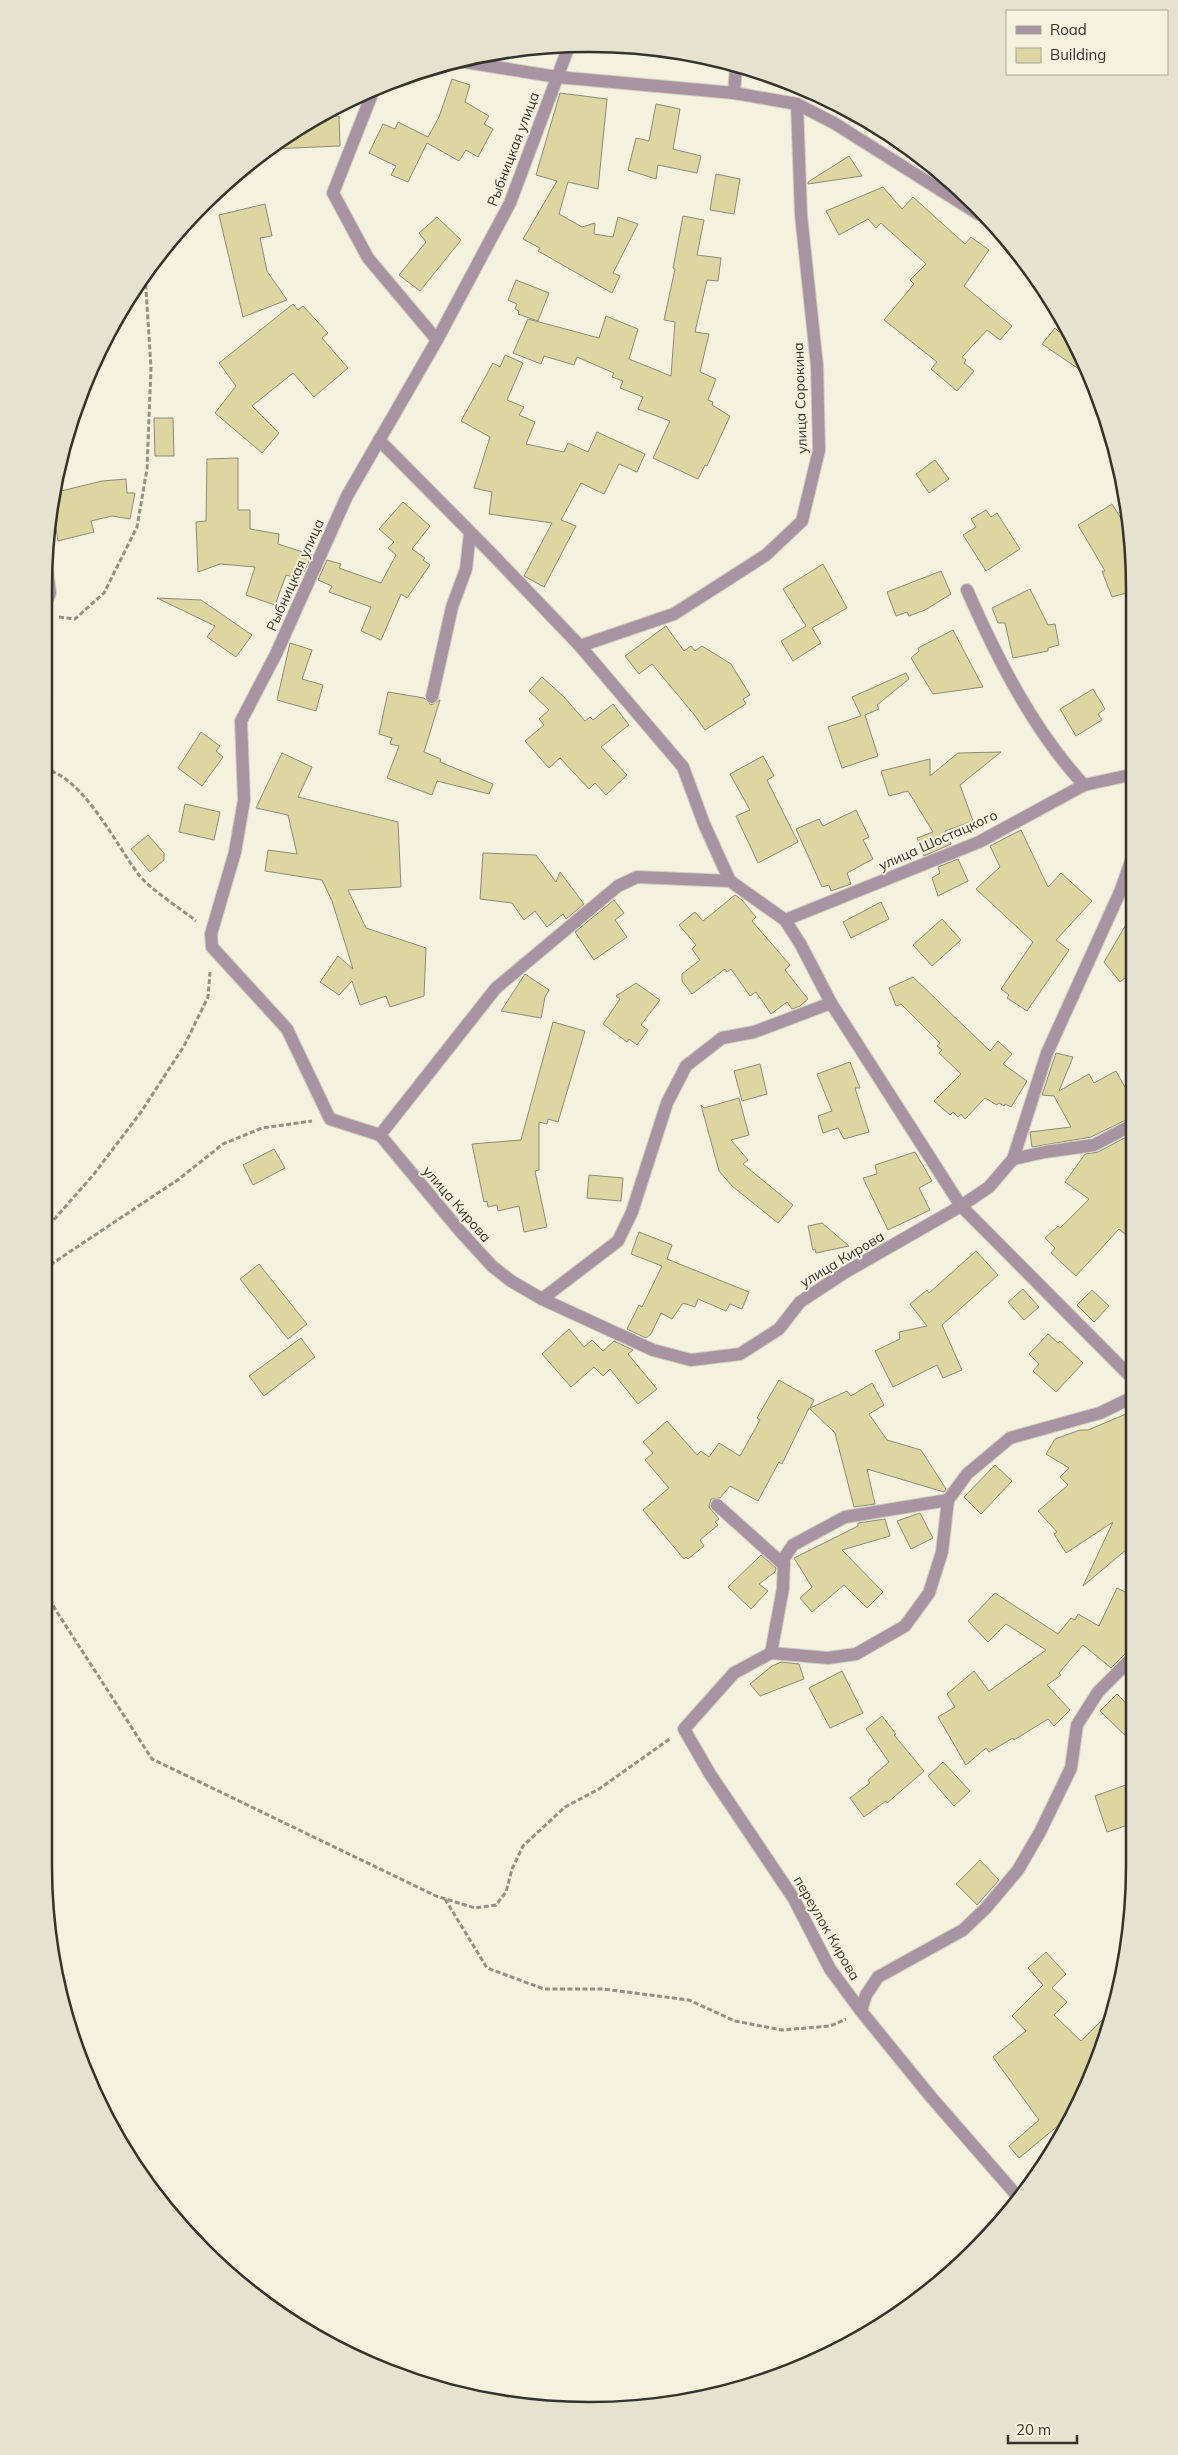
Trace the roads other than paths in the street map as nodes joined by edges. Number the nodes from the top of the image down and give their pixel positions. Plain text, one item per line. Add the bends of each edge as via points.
1 (566, 53) edge
2 (479, 64) edge
3 (735, 73) edge
4 (557, 77) junction
5 (734, 92) junction
6 (370, 100) edge
7 (798, 104) junction
8 (960, 203) edge
9 (437, 340) junction
10 (379, 440) junction
11 (470, 533) junction
12 (967, 590) dead end
13 (580, 646) junction
14 (432, 697) dead end
15 (1126, 776) edge
16 (1084, 785) junction
17 (1126, 875) edge
18 (730, 881) junction
19 (785, 920) junction
20 (831, 1003) junction
21 (1126, 1128) edge
22 (380, 1136) junction
23 (1013, 1159) junction
24 (961, 1206) junction
25 (542, 1299) junction
26 (1126, 1373) edge
27 (1126, 1400) edge
28 (948, 1500) junction
29 (717, 1505) dead end
30 (784, 1565) junction
31 (771, 1653) junction
32 (1126, 1664) edge
33 (862, 2011) junction
34 (1015, 2193) edge

1 - 4 street, Рыбницкая улица
2 - 4 street
3 - 5 street
4 - 5 street
4 - 9 street, Рыбницкая улица via 510,204
5 - 7 street
6 - 9 street via 334,193 368,258
7 - 8 street
7 - 13 street, улица Сорокина via 801,215 817,366 819,450 802,521 766,555 674,614
9 - 10 street, Рыбницкая улица
10 - 11 street
10 - 22 street, Рыбницкая улица via 347,496 276,654 241,721 244,800 235,852 211,934 212,947 287,1029 330,1119
11 - 13 street
11 - 14 street via 466,568 452,607
12 - 16 street via 996,654 1059,757
13 - 18 street via 683,767
15 - 16 street, улица Шостацкого
16 - 19 street, улица Шостацкого via 979,842
17 - 23 street via 1047,1053
18 - 19 street
18 - 22 street via 637,877 618,886 496,988
19 - 20 street
20 - 24 street
20 - 25 street via 754,1032 722,1038 686,1066 667,1103 632,1212 618,1241
21 - 23 street via 1094,1145
22 - 25 street, улица Кирова via 492,1266
23 - 24 street, улица Кирова via 990,1187
24 - 25 street, улица Кирова via 800,1302 779,1329 740,1354 691,1360 654,1350
24 - 26 street
27 - 28 street via 1100,1413 1010,1438 967,1474
28 - 30 street via 845,1517 793,1545 784,1558
28 - 31 street via 942,1552 929,1593 905,1626 856,1654 828,1658
29 - 30 street
30 - 31 street
31 - 33 street, переулок Кирова via 734,1673 684,1729 710,1774 794,1899 830,1969
32 - 33 street via 1098,1692 1077,1725 1071,1768 1018,1870 963,1930 878,1977 866,1995
33 - 34 street, переулок Кирова

